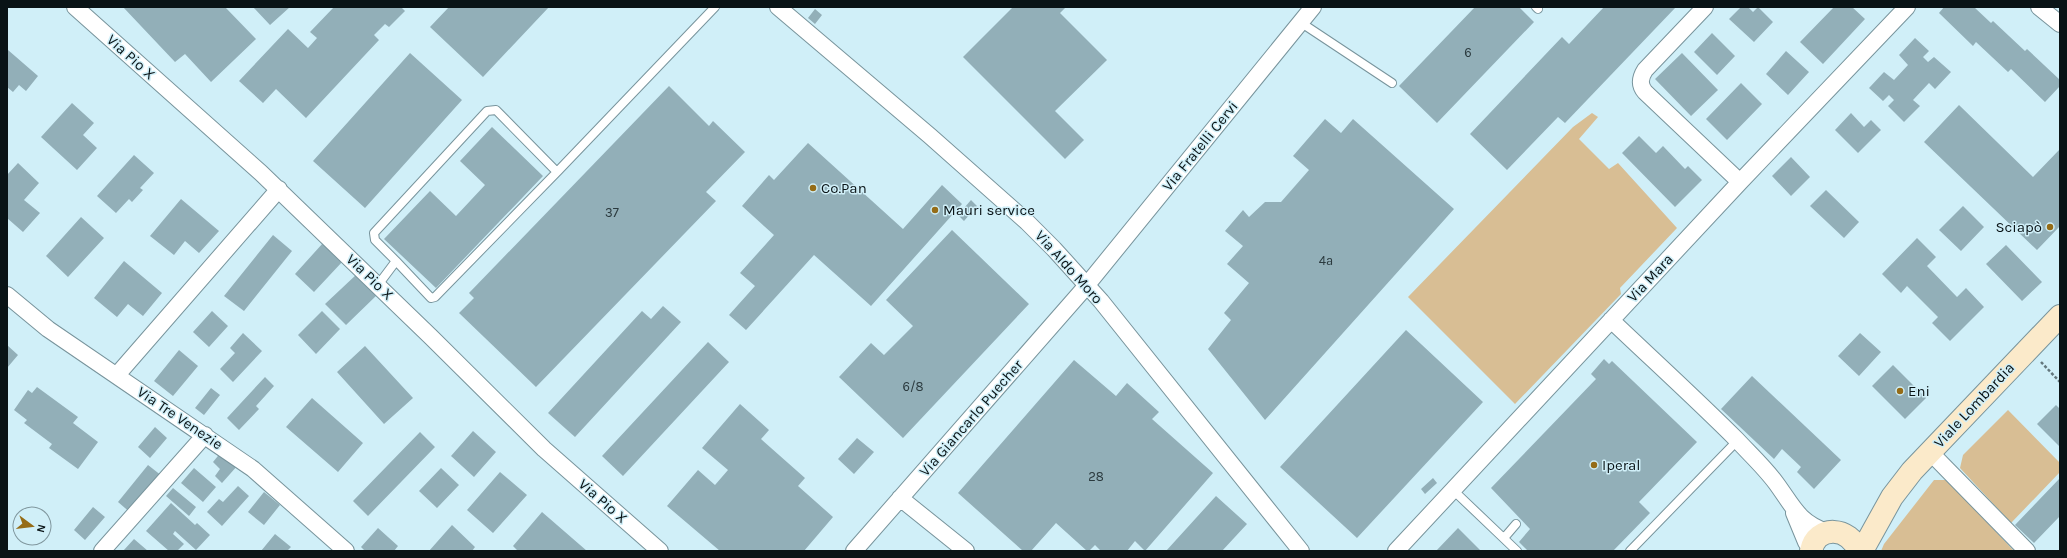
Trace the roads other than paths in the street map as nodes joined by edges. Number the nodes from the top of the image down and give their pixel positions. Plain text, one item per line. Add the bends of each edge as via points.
1 (74, 7) edge
2 (715, 7) edge
3 (778, 7) edge
4 (1313, 7) edge
5 (1705, 7) edge
6 (1907, 7) edge
7 (2040, 7) edge
8 (1300, 22) junction
9 (2060, 24) edge
10 (1392, 83) dead end
11 (558, 172) junction
12 (1740, 182) junction
13 (279, 189) junction
14 (396, 261) junction
15 (378, 285) junction
16 (1087, 285) junction
17 (7, 295) edge
18 (2060, 316) edge
19 (1611, 320) junction
20 (117, 375) junction
21 (205, 435) junction
22 (1737, 441) junction
23 (1930, 452) junction
24 (1453, 490) junction
25 (1892, 497) junction
26 (900, 498) junction
27 (1793, 510) junction
28 (1516, 524) dead end
29 (1835, 532) junction
30 (1504, 538) junction
31 (1811, 550) edge
32 (102, 551) edge
33 (346, 551) edge
34 (660, 551) edge
35 (854, 551) edge
36 (966, 551) edge
37 (1301, 551) edge
38 (1396, 551) edge
39 (1517, 551) edge
40 (1630, 551) edge
41 (1858, 551) edge
42 (1862, 551) edge
43 (2026, 551) edge

1 - 13 street, Via Pio X
2 - 11 lane
3 - 16 street, Via Aldo Moro via 1027,222
4 - 8 street, Via Fratelli Cervi
5 - 12 street via 1645,70 1641,77 1641,85 1645,92
6 - 12 street, Via Mara
7 - 9 street
8 - 10 lane
8 - 16 street, Via Fratelli Cervi
11 - 14 lane via 435,297 431,298
11 - 14 lane via 496,110 487,111 374,233 375,240
12 - 19 street, Via Mara
13 - 15 street, Via Pio X
13 - 20 street
14 - 15 lane
15 - 34 street, Via Pio X via 544,449
16 - 26 street, Via Giancarlo Puecher
16 - 37 street, Via Aldo Moro
17 - 20 street, Via Tre Venezie via 41,324
18 - 23 main road, Viale Lombardia
19 - 22 street
19 - 24 street, Via Mara
20 - 21 street, Via Tre Venezie
21 - 32 street
21 - 33 street, Via Tre Venezie via 266,479
22 - 27 street via 1775,482
22 - 40 lane
23 - 25 main road, Viale Lombardia
23 - 43 street
24 - 30 lane
24 - 38 street, Via Mara
25 - 29 main road via 1866,520
25 - 42 main road
26 - 35 street, Via Giancarlo Puecher
26 - 36 street
27 - 29 street via 1813,528
27 - 31 street
28 - 30 lane
29 - 31 main road via 1817,538
29 - 41 main road via 1855,542
30 - 39 lane

